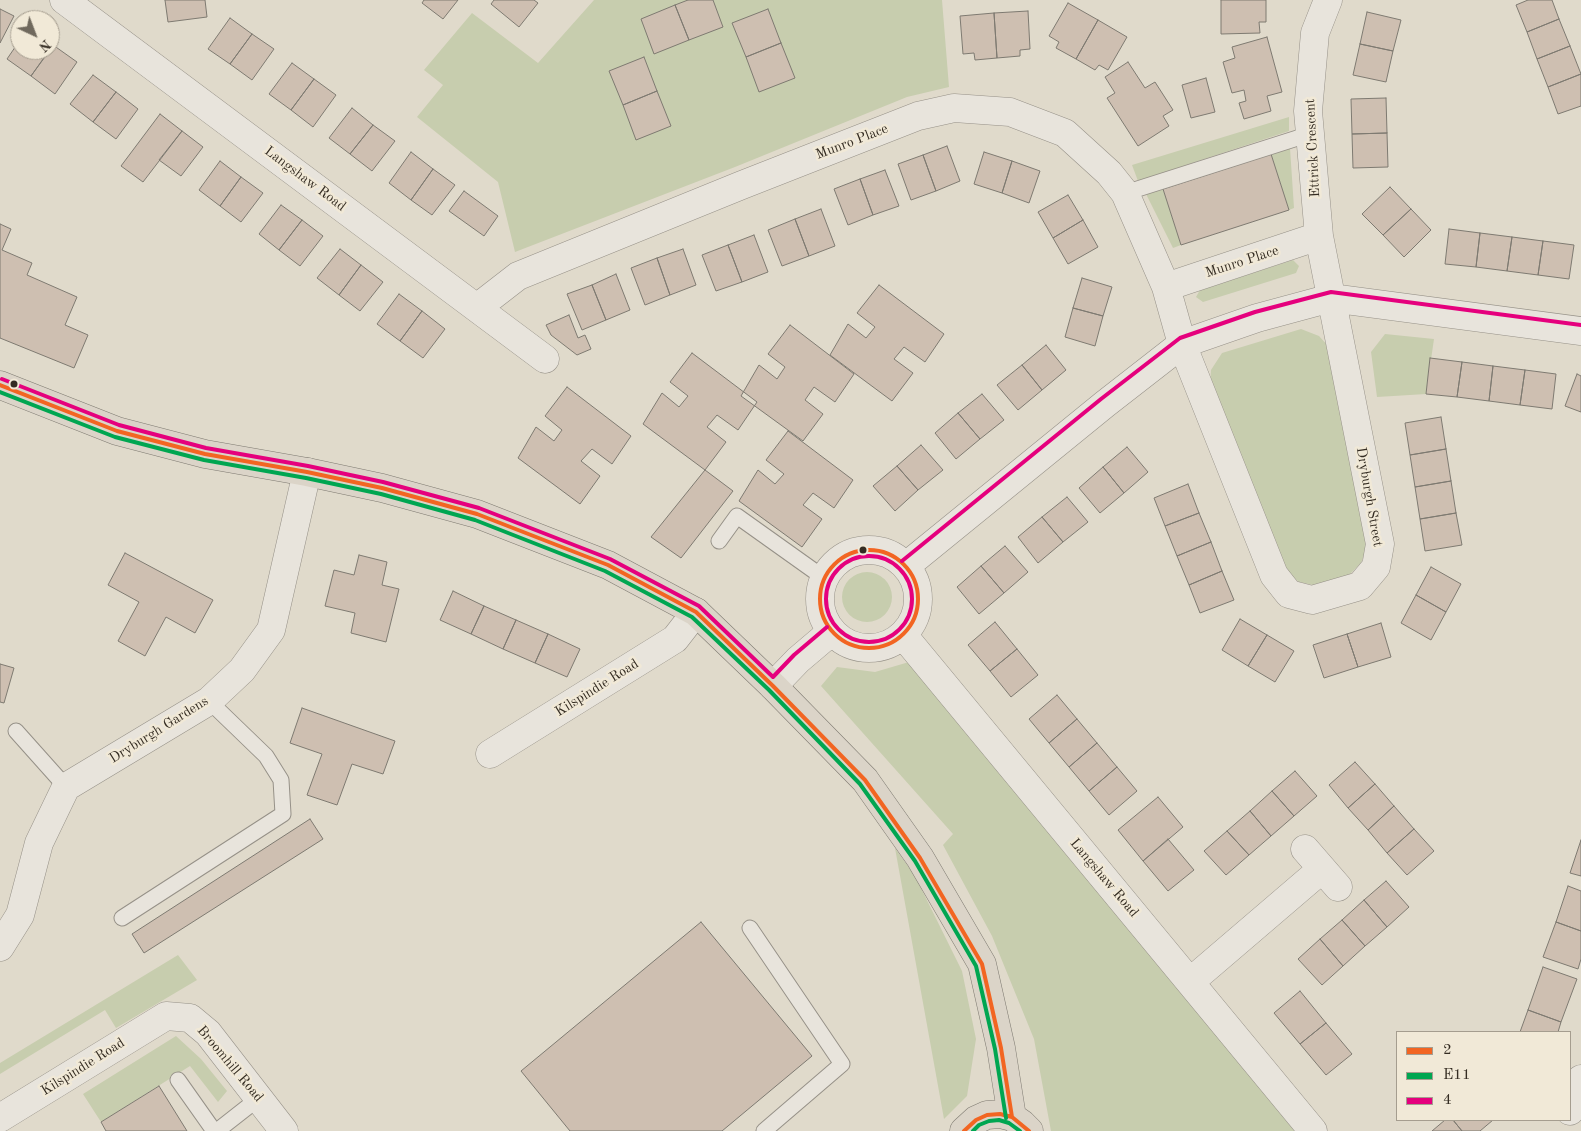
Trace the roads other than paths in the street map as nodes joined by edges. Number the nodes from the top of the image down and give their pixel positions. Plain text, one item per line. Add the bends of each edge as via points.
1 (1328, 0) edge
2 (74, 3) edge
3 (1310, 134) junction
4 (1125, 193) junction
5 (1319, 236) junction
6 (1166, 287) junction
7 (1331, 298) junction
8 (478, 307) junction
9 (1581, 332) edge
10 (1182, 344) junction
11 (545, 359) dead end
12 (0, 385) edge
13 (307, 472) junction
14 (719, 541) dead end
15 (906, 566) junction
16 (824, 578) junction
17 (696, 612) junction
18 (831, 632) junction
19 (903, 635) junction
20 (773, 686) junction
21 (209, 701) junction
22 (16, 731) dead end
23 (490, 754) dead end
24 (66, 787) junction
25 (1322, 868) dead end
26 (122, 918) dead end
27 (750, 928) dead end
28 (0, 947) edge
29 (1190, 982) junction
30 (166, 1016) joint
31 (1581, 1079) edge
32 (178, 1080) dead end
33 (259, 1098) junction
34 (1571, 1108) edge
35 (0, 1118) edge
36 (1020, 1124) edge
37 (215, 1131) edge
38 (284, 1131) edge
39 (764, 1131) edge
40 (964, 1131) edge
41 (1313, 1131) edge

1 - 3 street, Ettrick Crescent via 1315,33 1308,111
2 - 8 street, Langshaw Road
3 - 4 lane
3 - 5 street, Ettrick Crescent
4 - 6 street, Munro Place
4 - 8 street, Munro Place via 1109,173 1065,133 1010,112 954,108 909,120 518,276
5 - 6 street, Munro Place
5 - 7 street, Ettrick Crescent
6 - 10 street, Munro Place
7 - 9 street
7 - 10 street via 1256,318
7 - 10 street, Dryburgh Street via 1380,544 1376,566 1360,586 1312,600 1289,594 1274,575
8 - 11 street, Langshaw Road
10 - 15 street
12 - 13 main road via 117,432 205,454
13 - 17 main road via 477,514 608,565
13 - 21 street, Dryburgh Gardens via 272,630 242,670
14 - 16 lane via 737,516
15 - 16 street via 894,556 878,550 862,550 833,564
15 - 19 street via 914,579 918,609
16 - 18 street via 820,606
17 - 20 main road
17 - 23 street, Kilspindie Road via 674,640
18 - 19 street via 859,648 876,648
18 - 20 street
19 - 29 street, Langshaw Road
20 - 36 main road via 866,780 920,858 982,964
21 - 24 street, Dryburgh Gardens
21 - 26 lane via 266,756 280,780 283,814
22 - 24 lane
24 - 28 street via 39,843 20,915
25 - 29 street
27 - 39 lane via 842,1064
29 - 41 street, Langshaw Road
30 - 33 street, Broomhill Road via 190,1018 208,1033
30 - 35 street, Kilspindie Road
31 - 34 street
32 - 37 lane
33 - 37 lane
33 - 38 street, Broomhill Road
36 - 40 main road via 1000,1114 987,1115

